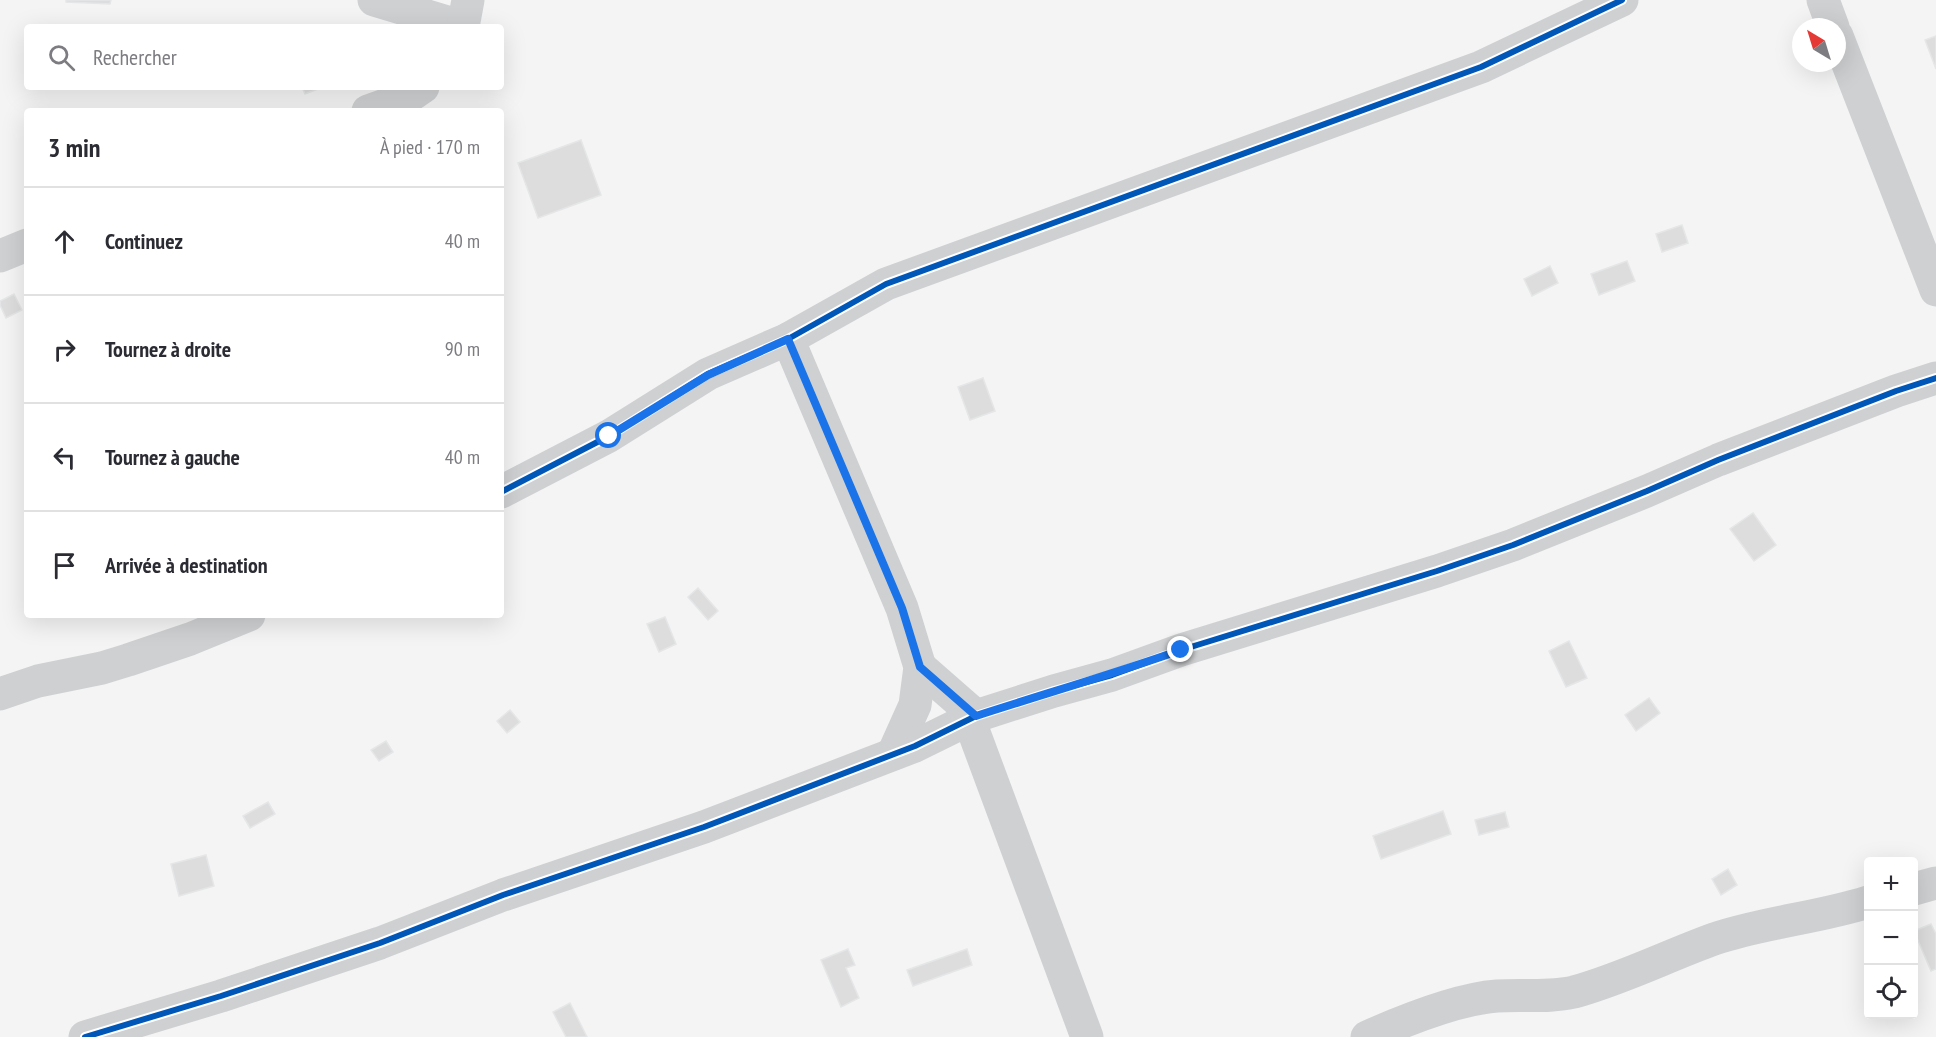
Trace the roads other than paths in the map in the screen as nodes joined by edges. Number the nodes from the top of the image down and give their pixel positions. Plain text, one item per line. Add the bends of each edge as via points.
1 (374, 0) edge
2 (468, 0) edge
3 (1622, 0) edge
4 (1823, 0) edge
5 (1830, 18) edge
6 (453, 24) edge
7 (464, 24) edge
8 (1846, 59) edge
9 (419, 90) edge
10 (376, 108) edge
11 (24, 245) edge
12 (0, 256) edge
13 (1936, 290) edge
14 (788, 339) junction
15 (1936, 378) edge
16 (504, 490) edge
17 (242, 618) edge
18 (920, 667) junction
19 (0, 694) edge
20 (972, 718) junction
21 (893, 754) junction
22 (1936, 883) edge
23 (1918, 888) edge
24 (1864, 903) edge
25 (85, 1037) edge
26 (1088, 1037) edge
27 (1368, 1037) edge

1 - 6 street
2 - 7 street
3 - 14 street via 1481,67 886,284
4 - 5 street
8 - 13 street
9 - 10 street
11 - 12 street
14 - 16 street via 708,375 609,436
14 - 18 street via 902,608
15 - 20 street via 1718,460 1502,549
17 - 19 street via 128,660
18 - 20 street
18 - 21 street via 915,705
20 - 21 street
20 - 26 street
21 - 25 street via 704,827 503,895 380,943
22 - 23 street
24 - 27 street via 1714,939 1572,992 1474,999

